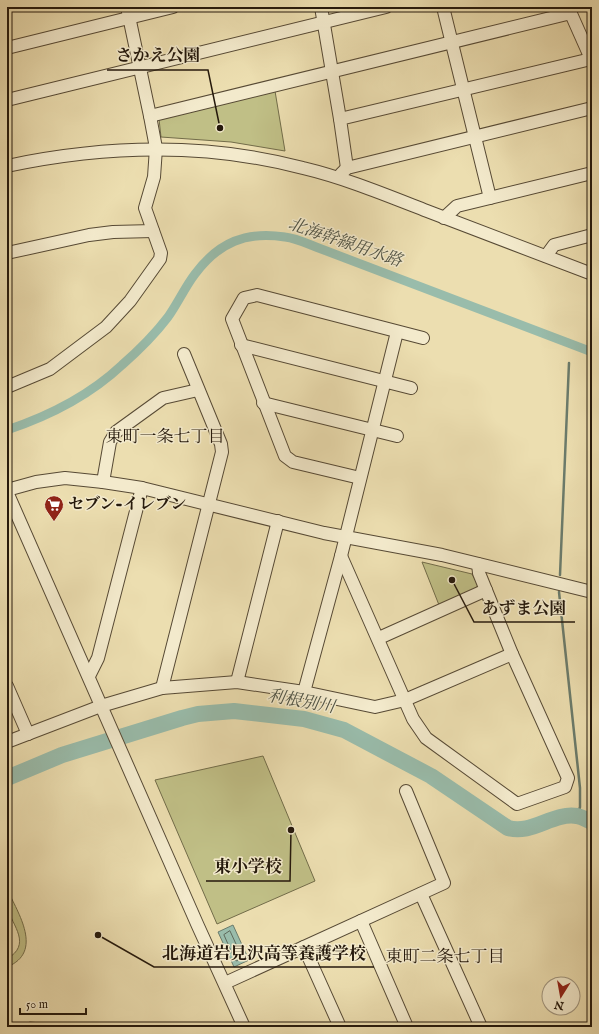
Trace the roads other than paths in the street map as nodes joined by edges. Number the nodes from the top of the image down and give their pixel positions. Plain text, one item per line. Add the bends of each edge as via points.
1 (173, 7) edge
2 (321, 7) edge
3 (386, 7) edge
4 (443, 7) edge
5 (570, 10) edge
6 (128, 12) edge
7 (323, 23) junction
8 (452, 42) junction
9 (7, 48) edge
10 (591, 54) edge
11 (141, 68) junction
12 (331, 71) junction
13 (464, 89) junction
14 (7, 100) edge
15 (592, 108) edge
16 (150, 116) junction
17 (340, 119) junction
18 (475, 137) junction
19 (156, 148) junction
20 (7, 166) edge
21 (347, 168) junction
22 (592, 173) edge
23 (338, 178) junction
24 (490, 198) junction
25 (444, 218) junction
26 (153, 231) junction
27 (592, 235) edge
28 (7, 253) edge
29 (546, 256) junction
30 (592, 274) edge
31 (398, 332) junction
32 (423, 338) dead end
33 (241, 345) junction
34 (184, 354) dead end
35 (385, 381) junction
36 (7, 387) edge
37 (411, 388) dead end
38 (198, 390) junction
39 (263, 402) junction
40 (372, 430) junction
41 (397, 436) dead end
42 (360, 478) junction
43 (103, 482) junction
44 (142, 488) junction
45 (7, 491) edge
46 (210, 504) junction
47 (278, 521) junction
48 (345, 537) junction
49 (341, 556) junction
50 (478, 564) junction
51 (486, 590) junction
52 (592, 592) edge
53 (378, 638) junction
54 (512, 654) junction
55 (89, 676) junction
56 (237, 682) junction
57 (7, 686) edge
58 (162, 688) junction
59 (304, 692) junction
60 (406, 700) junction
61 (101, 706) junction
62 (28, 734) junction
63 (7, 742) edge
64 (406, 791) dead end
65 (421, 894) junction
66 (361, 921) junction
67 (304, 947) junction
68 (225, 983) junction
69 (244, 1027) edge
70 (340, 1027) edge
71 (407, 1027) edge
72 (481, 1027) edge

1 - 6 street
2 - 7 street
3 - 7 street
4 - 8 street
5 - 8 street
5 - 10 street
6 - 9 street
6 - 11 street
7 - 11 street
7 - 12 street
8 - 12 street
8 - 13 street
10 - 13 street
11 - 14 street
11 - 16 street
12 - 16 street
12 - 17 street
13 - 17 street
13 - 18 street
15 - 18 street
16 - 19 street
17 - 21 street
18 - 21 street
18 - 24 street
19 - 20 street via 82,153
19 - 23 street via 239,155 302,167
19 - 26 street via 154,177 145,208
21 - 23 street
22 - 24 street
23 - 25 street
24 - 25 street via 457,206
25 - 29 street
26 - 28 street via 89,234
26 - 36 street via 161,253 160,259 130,301 106,328 50,369
27 - 29 street via 554,245
29 - 30 street
31 - 32 street
31 - 33 street via 257,295 244,298 232,319
31 - 35 street
33 - 35 street
33 - 39 street
34 - 38 street
35 - 37 street
35 - 40 street
38 - 43 street via 163,398 116,432 110,442
38 - 46 street via 222,452
39 - 40 street
39 - 42 street via 285,456 293,462
40 - 41 street
40 - 42 street
42 - 48 street
43 - 44 street
43 - 45 street via 65,478 36,482
44 - 46 street
44 - 55 street via 98,658
45 - 55 street
46 - 47 street
46 - 58 street
47 - 48 street
47 - 56 street
48 - 49 street
48 - 50 street
49 - 53 street
49 - 59 street
50 - 51 street
50 - 52 street
51 - 53 street
51 - 54 street
53 - 60 street
54 - 60 street
54 - 60 street via 568,778 565,787 517,804 426,738 413,719
55 - 61 street
56 - 58 street
56 - 59 street
57 - 62 street
58 - 61 street
59 - 60 street via 375,707
61 - 62 street
61 - 68 street
62 - 63 street
64 - 65 street via 444,883
65 - 66 street
65 - 72 street
66 - 67 street
66 - 71 street
67 - 68 street
67 - 70 street
68 - 69 street

